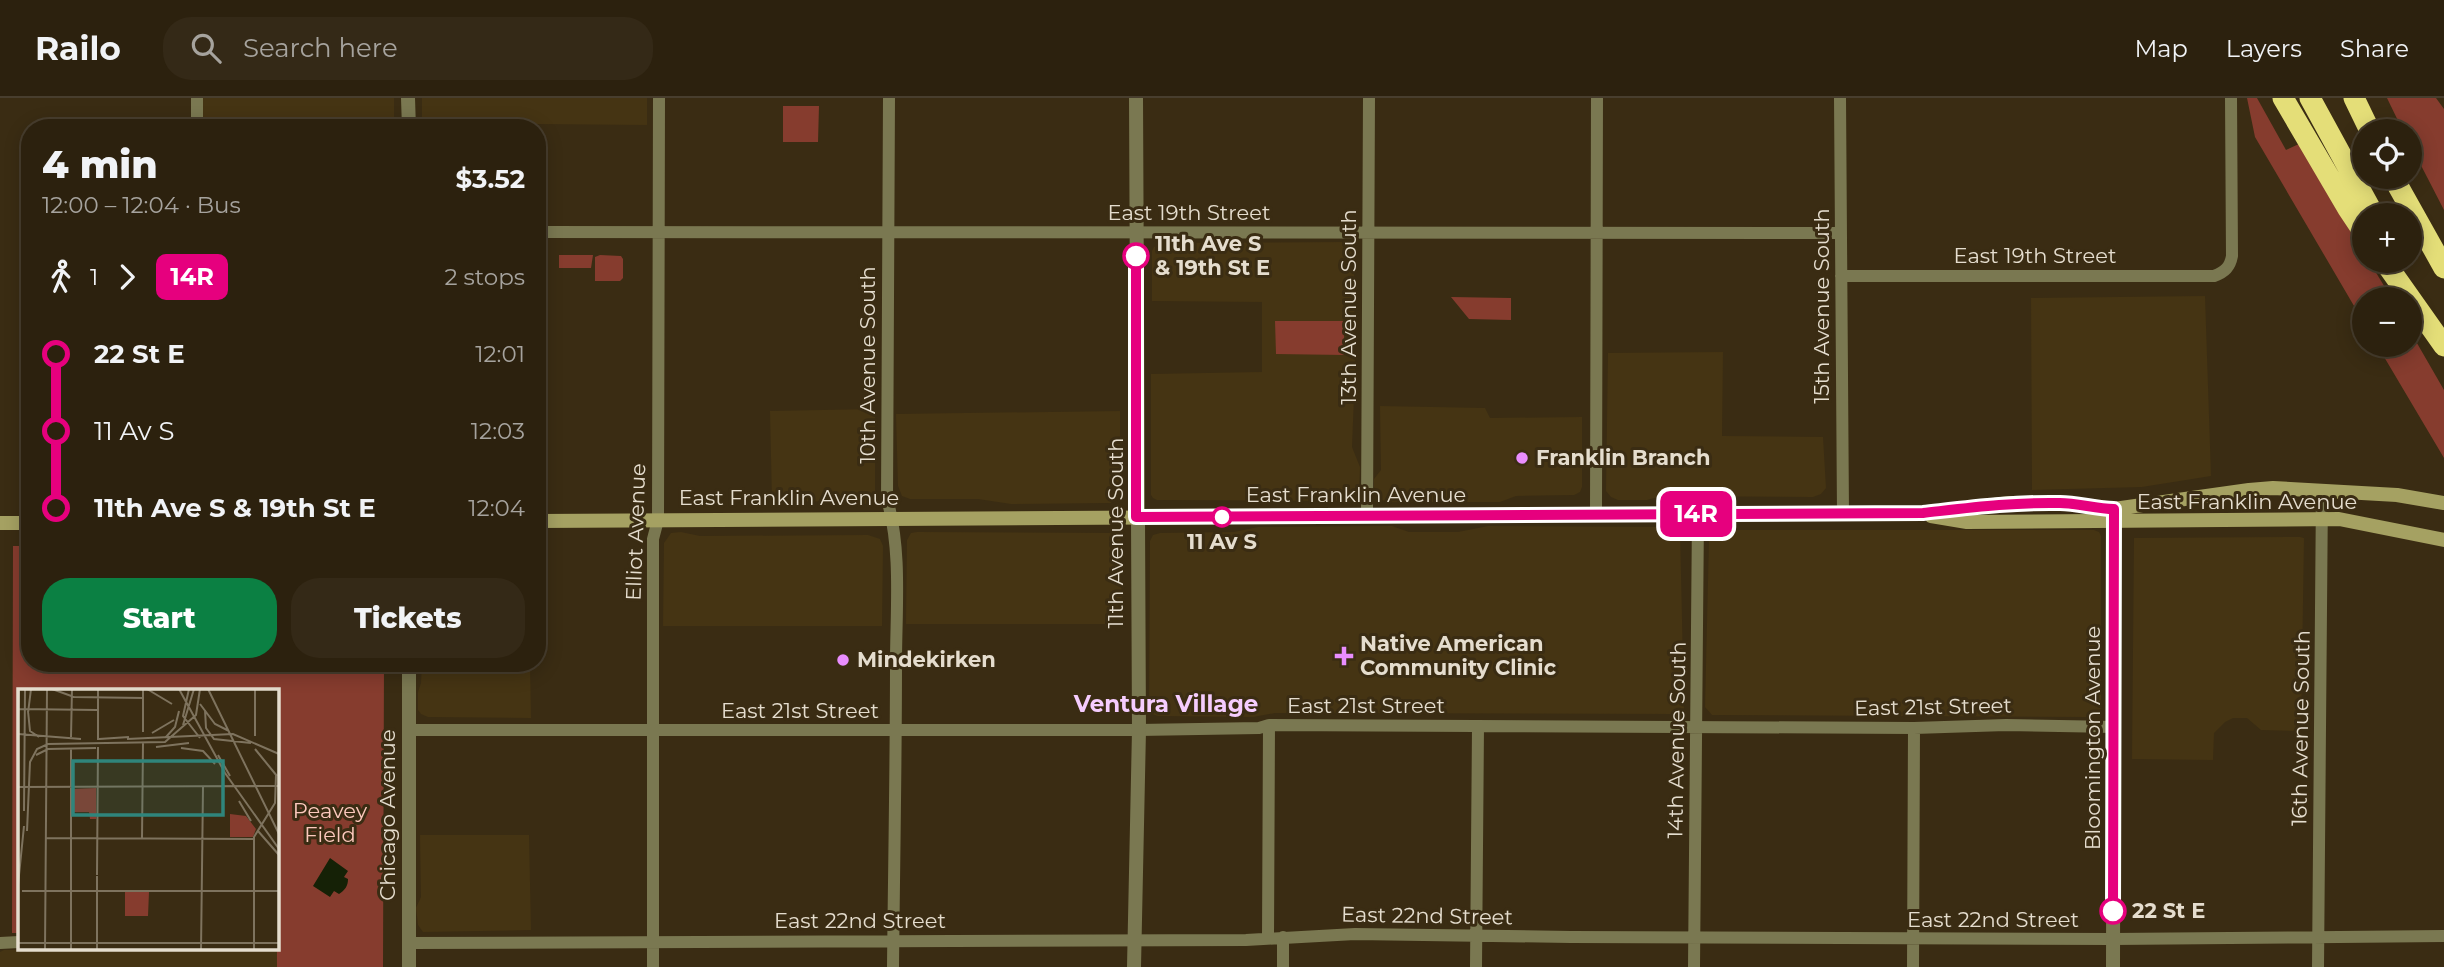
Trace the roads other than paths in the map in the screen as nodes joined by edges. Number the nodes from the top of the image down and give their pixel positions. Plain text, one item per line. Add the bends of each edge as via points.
1 (197, 98) edge
2 (408, 98) edge
3 (659, 98) edge
4 (888, 98) edge
5 (1136, 98) edge
6 (1369, 98) edge
7 (1597, 98) edge
8 (1840, 98) edge
9 (2231, 98) edge
10 (2283, 98) edge
11 (2310, 98) edge
12 (2354, 98) edge
13 (2369, 98) edge
14 (197, 119) edge
15 (409, 119) edge
16 (2364, 119) edge
17 (2377, 119) edge
18 (2367, 203) edge
19 (2352, 215) edge
20 (2422, 231) edge
21 (546, 232) edge
22 (658, 232) junction
23 (888, 232) junction
24 (1136, 233) junction
25 (1368, 233) junction
26 (1597, 233) junction
27 (1840, 233) junction
28 (2444, 268) edge
29 (2392, 273) edge
30 (2407, 273) edge
31 (1841, 276) junction
32 (2444, 335) edge
33 (2444, 346) edge
34 (2322, 490) junction
35 (2444, 503) edge
36 (1698, 514) junction
37 (1843, 514) junction
38 (1596, 515) junction
39 (1367, 516) junction
40 (2114, 516) junction
41 (1136, 517) junction
42 (893, 519) junction
43 (658, 520) junction
44 (2321, 520) junction
45 (546, 521) edge
46 (0, 523) edge
47 (21, 523) edge
48 (2444, 540) edge
49 (409, 672) edge
50 (1269, 725) junction
51 (1478, 727) junction
52 (1696, 727) junction
53 (2114, 727) junction
54 (1914, 728) junction
55 (409, 730) junction
56 (895, 730) junction
57 (1139, 730) junction
58 (652, 731) junction
59 (1476, 935) junction
60 (2444, 936) edge
61 (1268, 937) junction
62 (1283, 937) junction
63 (2318, 937) junction
64 (1695, 938) junction
65 (1913, 939) junction
66 (2113, 939) junction
67 (1134, 940) junction
68 (893, 941) junction
69 (18, 942) edge
70 (0, 943) edge
71 (409, 943) junction
72 (653, 943) junction
73 (408, 967) edge
74 (653, 967) edge
75 (893, 967) edge
76 (1134, 967) edge
77 (1283, 967) edge
78 (1476, 967) edge
79 (1694, 967) edge
80 (1913, 967) edge
81 (2113, 967) edge
82 (2318, 967) edge

1 - 14 street
2 - 15 street
3 - 22 street, Elliot Avenue
4 - 23 street, 10th Avenue South
5 - 24 street, 11th Avenue South
6 - 25 street, 13th Avenue South
7 - 26 street
8 - 27 street, 15th Avenue South
9 - 31 street, East 19th Street via 2232,256 2227,269 2214,276
10 - 19 highway
11 - 18 highway
12 - 16 highway
13 - 17 highway
20 - 28 highway
21 - 22 street, East 19th Street
22 - 23 street, East 19th Street
22 - 43 street, Elliot Avenue
23 - 24 street, East 19th Street
23 - 42 street, 10th Avenue South via 887,499
24 - 25 street, East 19th Street
24 - 41 street, 11th Avenue South
25 - 26 street, East 19th Street
25 - 39 street, 13th Avenue South
26 - 27 street, East 19th Street
26 - 38 street
27 - 31 street, 15th Avenue South
29 - 33 highway
30 - 32 highway
31 - 37 street, 15th Avenue South
34 - 35 main road, East Franklin Avenue
34 - 40 main road, East Franklin Avenue via 2249,490
34 - 44 street, 16th Avenue South
36 - 37 main road, East Franklin Avenue
36 - 38 main road, East Franklin Avenue
36 - 52 street, 14th Avenue South
37 - 40 main road, East Franklin Avenue via 1923,513 1968,522
38 - 39 main road, East Franklin Avenue
39 - 41 main road, East Franklin Avenue
40 - 44 main road, East Franklin Avenue
40 - 53 street, Bloomington Avenue
41 - 42 main road, East Franklin Avenue
41 - 57 street, 11th Avenue South
42 - 43 main road, East Franklin Avenue
42 - 56 street, 10th Avenue South
43 - 45 main road, East Franklin Avenue
43 - 58 street, Elliot Avenue via 653,539
44 - 48 main road, East Franklin Avenue via 2358,522
44 - 63 street, 16th Avenue South
46 - 47 main road
49 - 55 street, Chicago Avenue
50 - 51 street, East 21st Street
50 - 57 street, East 21st Street via 1259,729
50 - 61 street
51 - 52 street, East 21st Street
51 - 59 street
52 - 54 street, East 21st Street
52 - 64 street, 14th Avenue South
53 - 54 street, East 21st Street
53 - 66 street, Bloomington Avenue
54 - 65 street
55 - 58 street, East 21st Street
55 - 71 street, Chicago Avenue
56 - 57 street, East 21st Street
56 - 58 street, East 21st Street
56 - 68 street, 10th Avenue South
57 - 67 street, 11th Avenue South
58 - 72 street, Elliot Avenue
59 - 62 street, East 22nd Street
59 - 64 street, East 22nd Street
59 - 78 street
60 - 63 street, East 22nd Street
61 - 62 street, East 22nd Street
61 - 67 street, East 22nd Street
62 - 77 street
63 - 66 street, East 22nd Street
63 - 82 street, 16th Avenue South
64 - 65 street, East 22nd Street
64 - 79 street, 14th Avenue South
65 - 66 street, East 22nd Street
65 - 80 street
66 - 81 street, Bloomington Avenue
67 - 68 street, East 22nd Street
67 - 76 street, 11th Avenue South
68 - 72 street, East 22nd Street
68 - 75 street, 10th Avenue South
69 - 70 street
71 - 72 street, East 22nd Street
71 - 73 street, Chicago Avenue
72 - 74 street, Elliot Avenue

